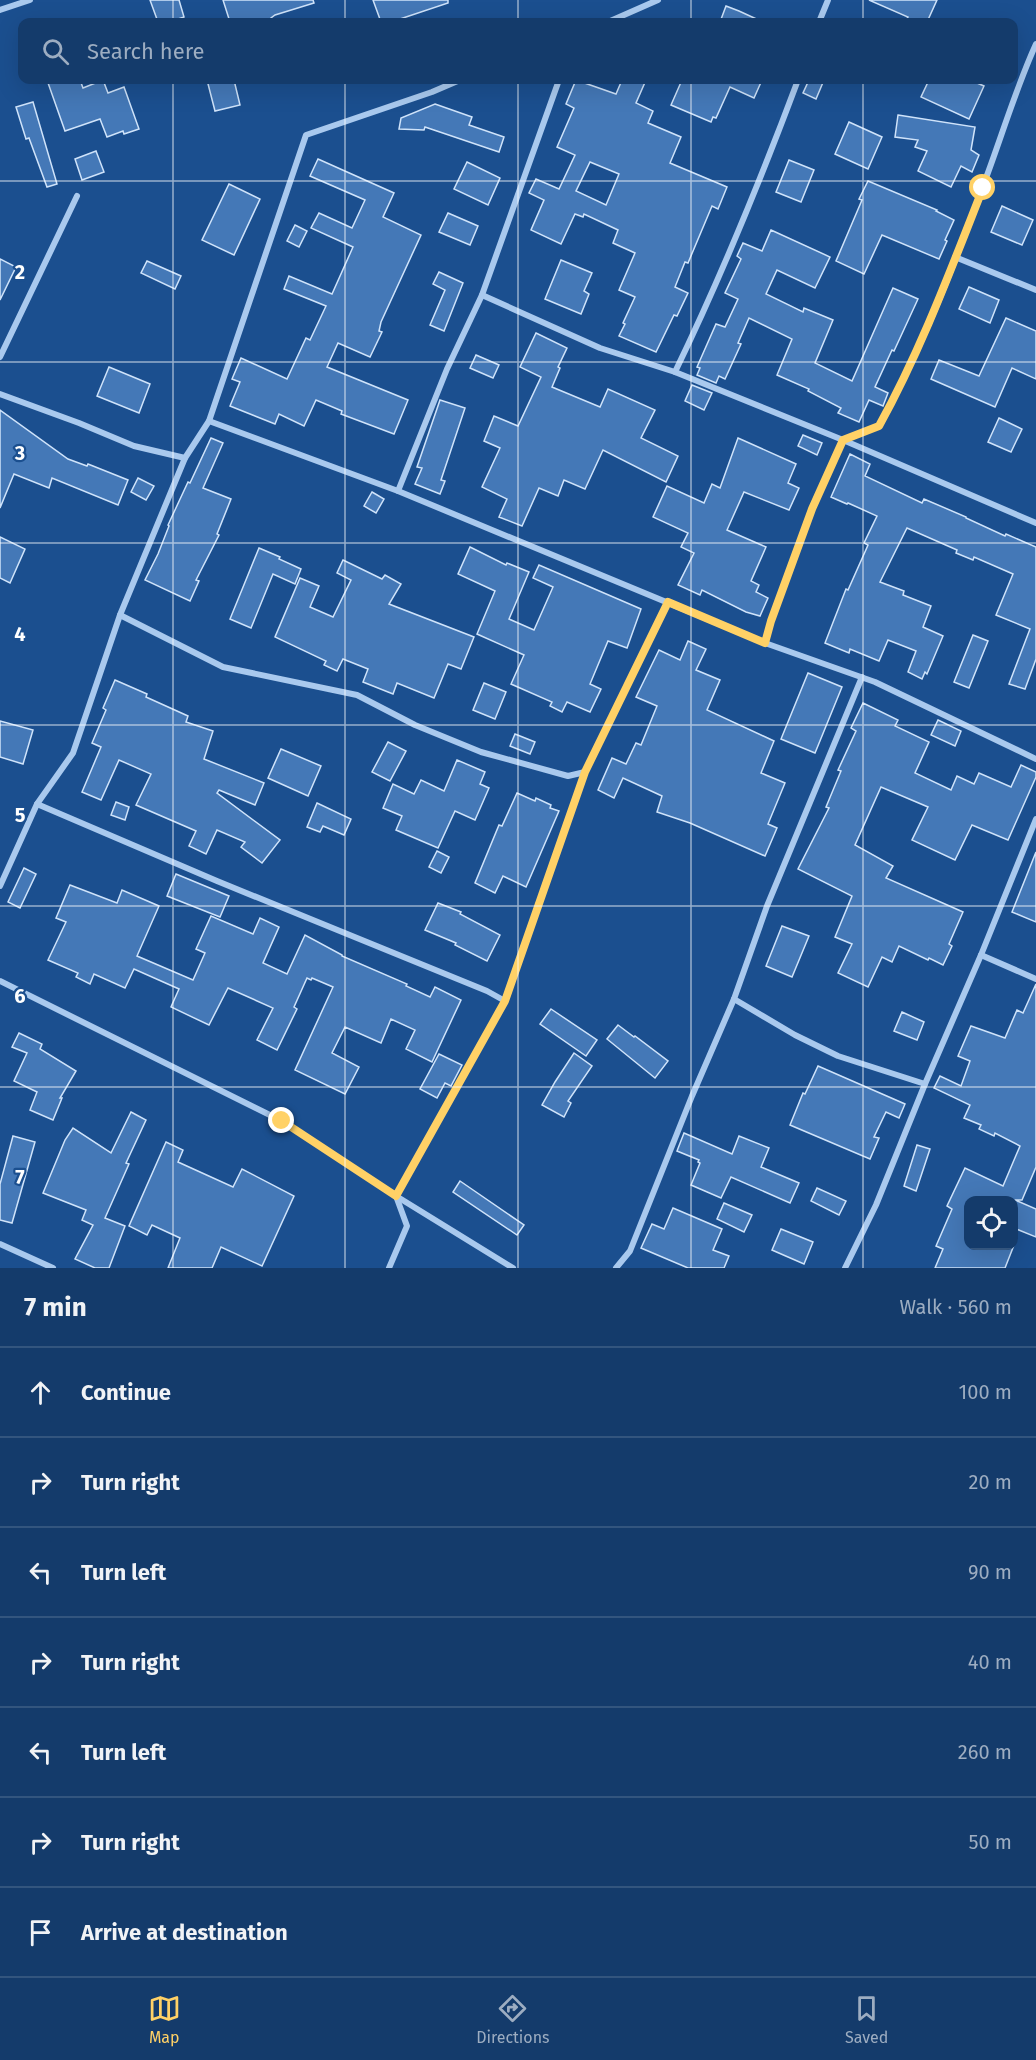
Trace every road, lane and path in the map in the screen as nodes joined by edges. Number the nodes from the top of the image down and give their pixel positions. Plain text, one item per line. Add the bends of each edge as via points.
1 (30, 0) edge
2 (658, 0) edge
3 (828, 0) edge
4 (0, 10) edge
5 (617, 18) edge
6 (821, 18) edge
7 (1036, 44) edge
8 (451, 84) edge
9 (558, 84) edge
10 (796, 84) edge
11 (77, 195) dead end
12 (955, 257) junction
13 (1036, 290) edge
14 (482, 295) junction
15 (0, 357) edge
16 (675, 372) junction
17 (0, 394) edge
18 (209, 421) junction
19 (843, 440) junction
20 (185, 458) junction
21 (398, 490) junction
22 (1036, 523) edge
23 (668, 602) junction
24 (120, 615) junction
25 (765, 643) junction
26 (862, 677) junction
27 (1036, 759) edge
28 (585, 772) junction
29 (37, 804) junction
30 (1036, 819) edge
31 (0, 886) edge
32 (981, 956) junction
33 (1036, 979) edge
34 (0, 981) edge
35 (734, 999) junction
36 (505, 1001) junction
37 (925, 1084) junction
38 (396, 1196) junction
39 (0, 1244) edge
40 (53, 1268) edge
41 (389, 1268) edge
42 (513, 1268) edge
43 (616, 1268) edge
44 (845, 1268) edge

1 - 4 street
2 - 5 street
3 - 6 street
7 - 12 street
8 - 18 street via 306,135
9 - 14 street
10 - 16 street via 706,309
11 - 15 street
12 - 13 street
12 - 19 street via 919,346 879,426
14 - 16 street via 600,348
14 - 21 street
16 - 19 street
17 - 20 street via 134,446
18 - 20 street
18 - 21 street
19 - 22 street
19 - 25 street via 812,509
20 - 24 street
21 - 23 street
23 - 25 street
23 - 28 street
24 - 28 street via 223,667 357,695 415,725 481,752 568,776
24 - 29 street via 73,753
25 - 26 street
26 - 27 street
26 - 35 street via 767,906
28 - 36 street
29 - 31 street
29 - 36 street
30 - 32 street
32 - 33 street
32 - 37 street
34 - 38 street via 282,1121
35 - 37 street via 838,1056
35 - 43 street via 630,1251
36 - 38 street
37 - 44 street via 876,1205
38 - 41 street via 407,1226
38 - 42 street
39 - 40 street

